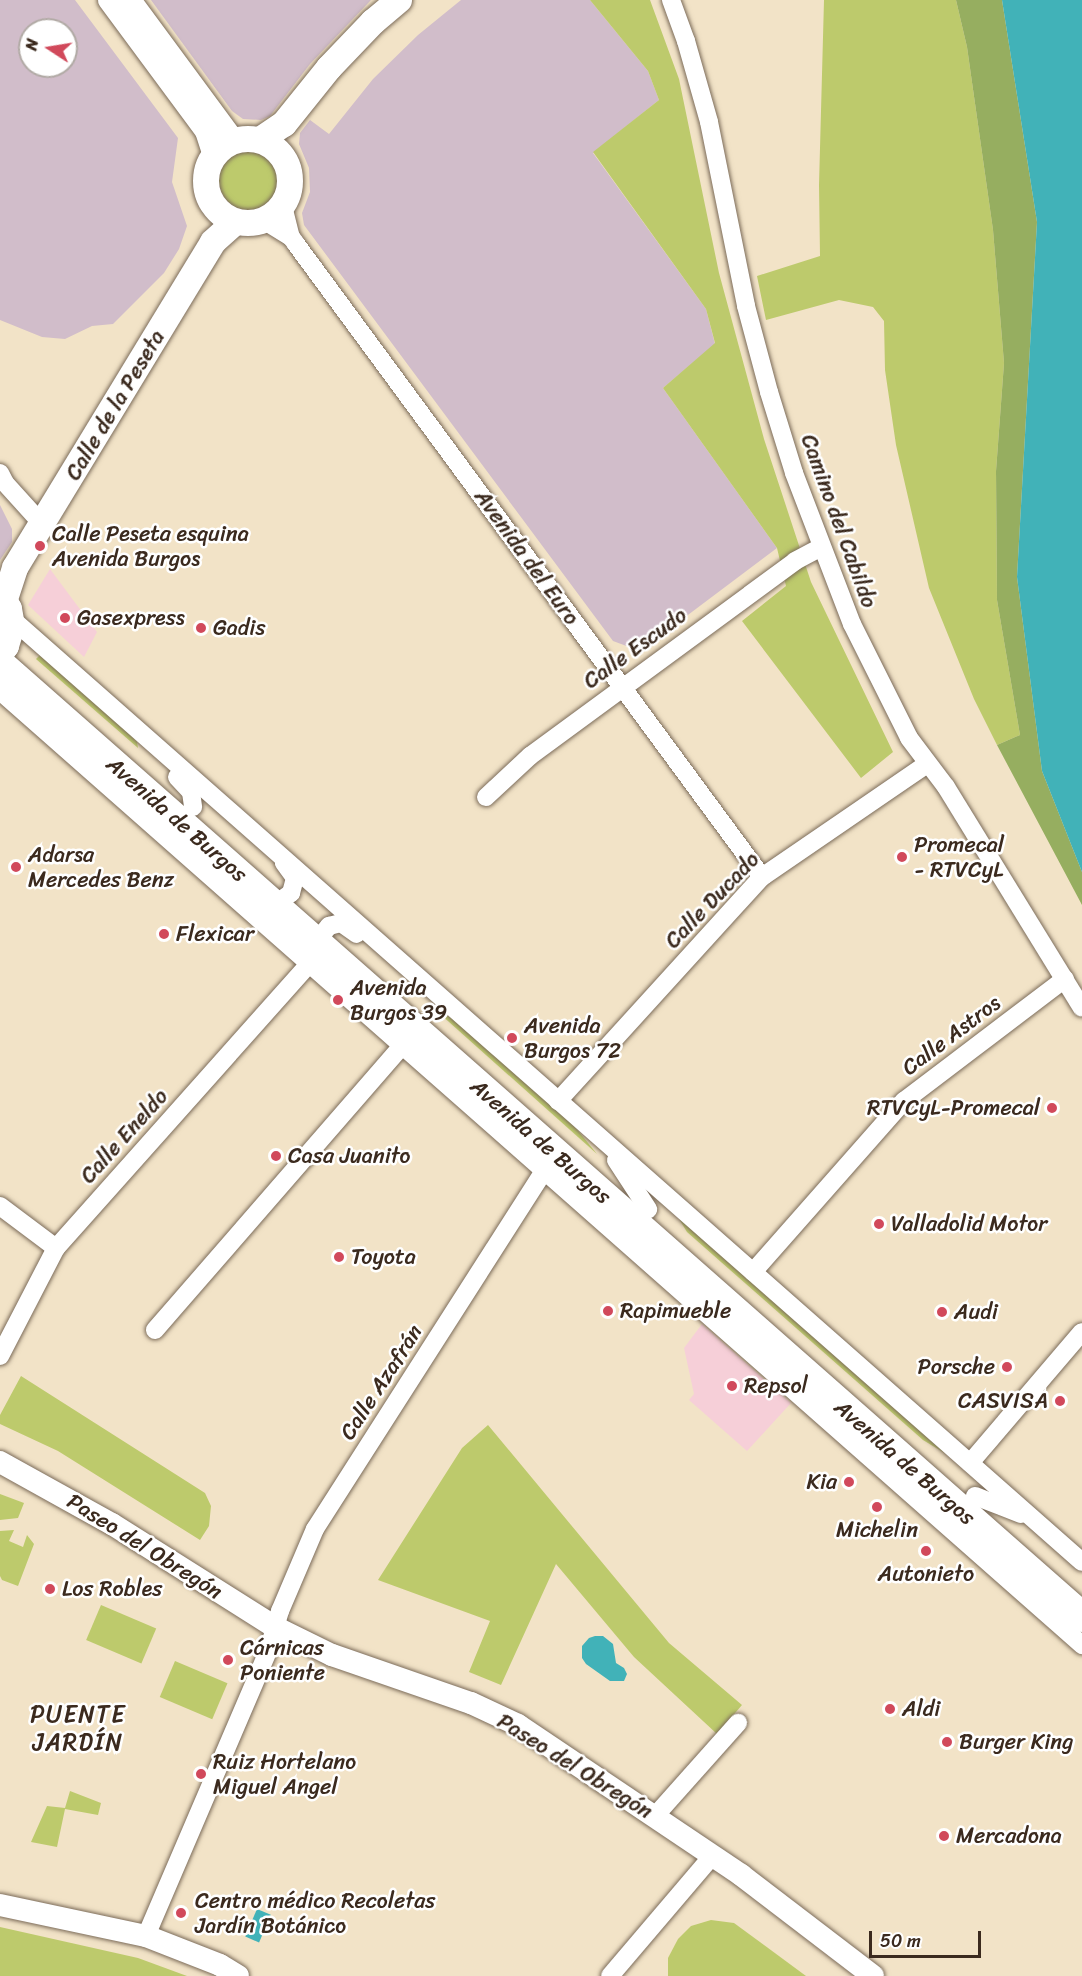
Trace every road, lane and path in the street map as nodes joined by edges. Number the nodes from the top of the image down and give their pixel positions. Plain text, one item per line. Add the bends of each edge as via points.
1 (109, 0) edge
2 (130, 0) edge
3 (399, 0) edge
4 (671, 0) edge
5 (269, 145) junction
6 (224, 148) junction
7 (274, 213) junction
8 (227, 217) junction
9 (0, 473) edge
10 (43, 525) junction
11 (821, 547) junction
12 (4, 618) edge
13 (622, 687) junction
14 (0, 691) edge
15 (137, 730) junction
16 (927, 764) junction
17 (486, 797) dead end
18 (193, 807) junction
19 (159, 833) junction
20 (274, 850) junction
21 (762, 878) junction
22 (283, 899) junction
23 (318, 944) junction
24 (1065, 979) junction
25 (444, 1001) junction
26 (1082, 1008) edge
27 (395, 1040) junction
28 (466, 1075) junction
29 (558, 1101) junction
30 (605, 1142) junction
31 (545, 1170) junction
32 (0, 1206) edge
33 (648, 1209) junction
34 (56, 1248) junction
35 (753, 1272) junction
36 (705, 1285) junction
37 (155, 1330) dead end
38 (1082, 1332) edge
39 (741, 1345) junction
40 (0, 1356) edge
41 (0, 1462) edge
42 (970, 1463) junction
43 (975, 1497) junction
44 (1034, 1519) junction
45 (939, 1521) junction
46 (1082, 1562) edge
47 (1082, 1591) edge
48 (1082, 1617) edge
49 (275, 1627) junction
50 (1082, 1634) edge
51 (1082, 1646) edge
52 (738, 1724) dead end
53 (655, 1816) junction
54 (712, 1856) junction
55 (0, 1905) edge
56 (146, 1936) junction
57 (238, 1976) edge
58 (610, 1976) edge
59 (873, 1976) edge

1 - 6 street via 206,131
2 - 6 street
3 - 5 main road via 329,68
4 - 11 street, Camino del Cabildo via 709,122 746,306 766,382
5 - 6 main road via 247,139
5 - 7 main road via 287,164 291,179 289,194
6 - 8 main road via 207,172 207,187 211,202
7 - 8 main road via 252,224
7 - 13 street, Avenida del Euro
8 - 10 main road, Calle de la Peseta
9 - 10 street
10 - 12 main road, Calle de la Peseta
11 - 13 street, Calle Escudo via 795,561
11 - 16 street, Camino del Cabildo via 884,691
12 - 15 street, Avenida de Burgos
12 - 18 highway, Avenida de Burgos
12 - 22 highway, Avenida de Burgos
13 - 17 street, Calle Escudo via 530,756
13 - 21 street, Avenida del Euro
14 - 19 street, Avenida de Burgos
15 - 18 street via 191,792
15 - 20 street, Avenida de Burgos
16 - 21 street, Calle Ducado
16 - 24 street, Camino del Cabildo via 946,787
18 - 22 highway, Avenida de Burgos
19 - 22 street via 250,903
19 - 23 street, Avenida de Burgos
20 - 22 street via 295,878
20 - 25 street, Avenida de Burgos
21 - 29 street, Calle Ducado
22 - 23 highway, Avenida de Burgos
23 - 25 street via 341,923 419,988
23 - 27 street, Avenida de Burgos via 314,955 326,980
23 - 28 highway, Avenida de Burgos
23 - 33 highway, Avenida de Burgos
23 - 34 street, Calle Eneldo
24 - 26 street, Camino del Cabildo
24 - 35 street, Calle Astros via 904,1101
25 - 29 street, Avenida de Burgos
27 - 28 street
27 - 31 street, Avenida de Burgos
27 - 37 street
28 - 36 highway, Avenida de Burgos
29 - 30 street, Avenida de Burgos
30 - 33 street
30 - 35 street, Avenida de Burgos
31 - 39 street, Avenida de Burgos
31 - 49 street, Calle Azafrán via 315,1529
32 - 34 street
33 - 43 highway, Avenida de Burgos
34 - 40 street, Calle Eneldo
35 - 42 street, Avenida de Burgos
36 - 39 street
36 - 48 highway, Avenida de Burgos
38 - 42 street
39 - 45 street, Avenida de Burgos
41 - 49 street, Paseo del Obregón via 112,1524
42 - 44 street, Avenida de Burgos
43 - 44 street
43 - 47 highway, Avenida de Burgos
44 - 46 street, Avenida de Burgos
45 - 50 street
45 - 51 street, Avenida de Burgos
49 - 53 street, Paseo del Obregón via 332,1655 471,1703 518,1725
49 - 56 street, Calle Azafrán
52 - 53 street
53 - 54 street, Paseo del Obregón
54 - 58 street
54 - 59 street, Paseo del Obregón
55 - 56 street
56 - 57 street

